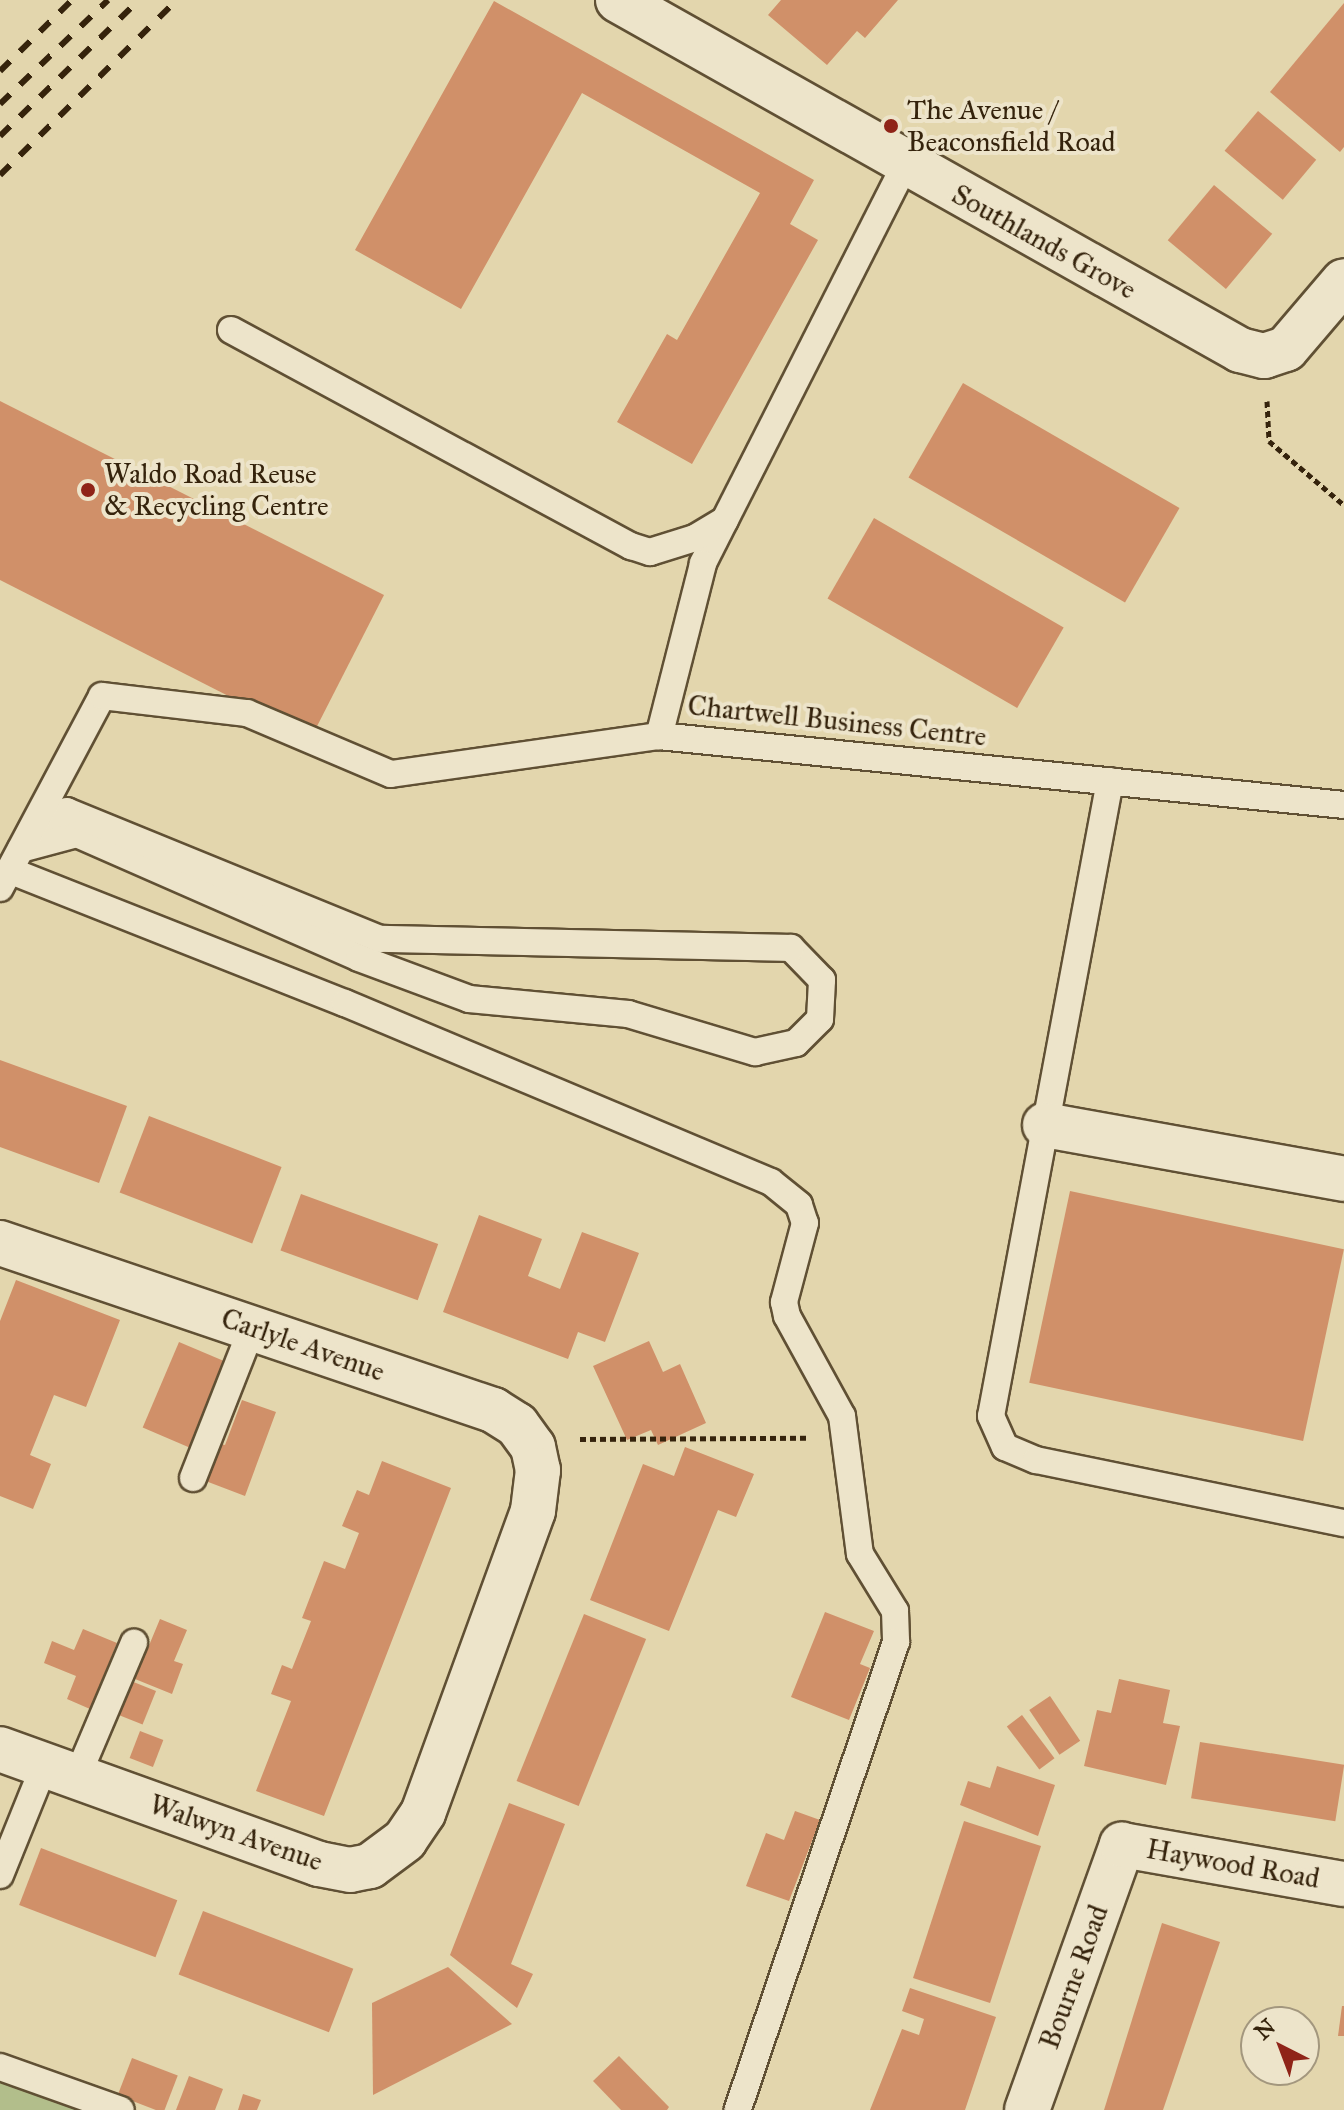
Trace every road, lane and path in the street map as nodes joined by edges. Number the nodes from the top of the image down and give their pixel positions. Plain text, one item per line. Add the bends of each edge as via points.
1 (618, 0) edge
2 (670, 12) edge
3 (905, 165) junction
4 (1344, 281) edge
5 (231, 330) dead end
6 (1264, 356) junction
7 (1344, 505) edge
8 (726, 519) junction
9 (659, 736) junction
10 (1110, 781) junction
11 (1344, 805) edge
12 (39, 819) junction
13 (11, 869) edge
14 (1045, 1125) junction
15 (1344, 1179) edge
16 (0, 1243) edge
17 (252, 1328) junction
18 (842, 1438) junction
19 (535, 1456) junction
20 (193, 1478) dead end
21 (1344, 1523) edge
22 (134, 1643) dead end
23 (0, 1749) edge
24 (60, 1771) junction
25 (1122, 1845) joint
26 (0, 1875) edge
27 (1344, 1884) edge
28 (0, 2067) edge
29 (121, 2110) edge
30 (738, 2110) edge
31 (1027, 2110) edge

1 - 2 street, Southlands Grove
2 - 3 street, Southlands Grove
3 - 6 street, Southlands Grove via 1240,350
3 - 8 lane, Chartwell Business Centre
4 - 6 street via 1286,349
5 - 8 lane via 631,546 650,552 695,538
6 - 7 path via 1269,441
8 - 9 lane, Chartwell Business Centre via 703,564
9 - 10 lane, Chartwell Business Centre
9 - 12 lane via 391,774 247,713 102,696
10 - 11 lane, Chartwell Business Centre
10 - 14 lane
12 - 13 lane
12 - 13 lane via 67,811 380,939 791,948 822,980 820,1019 796,1043 755,1052 628,1014 469,999 359,958 77,834
13 - 18 lane via 771,1182 799,1205 805,1223 784,1302 842,1416
14 - 15 street
14 - 21 lane via 991,1416 1005,1447 1036,1460
16 - 17 street, Carlyle Avenue
17 - 19 street, Carlyle Avenue via 493,1410 517,1425
17 - 20 lane
18 - 19 path via 565,1440
18 - 30 lane via 860,1554 895,1611 896,1642
19 - 24 street, Walwyn Avenue via 533,1511 423,1813 387,1857 350,1870 319,1864
22 - 24 lane
23 - 24 street, Walwyn Avenue
24 - 26 lane
25 - 27 street, Haywood Road
25 - 31 street, Bourne Road
28 - 29 lane

